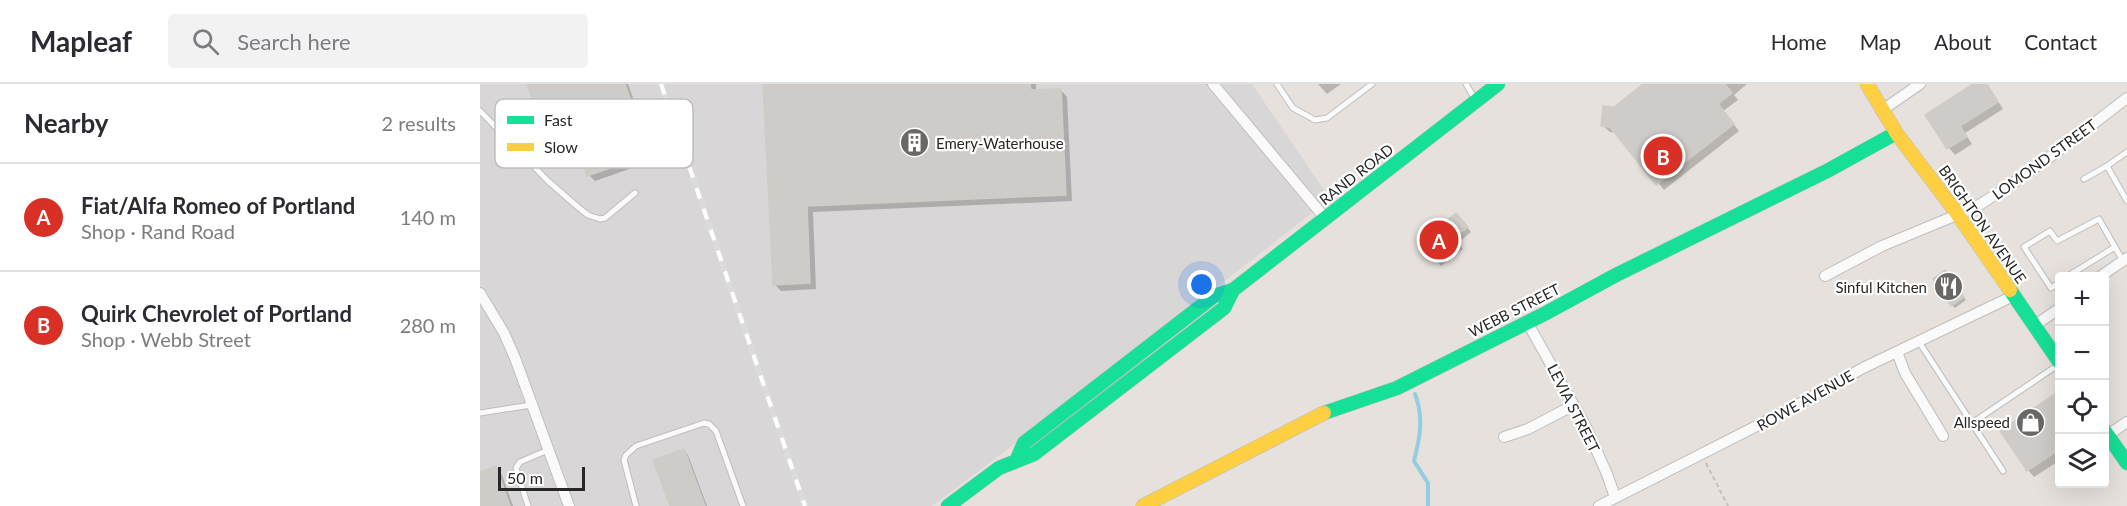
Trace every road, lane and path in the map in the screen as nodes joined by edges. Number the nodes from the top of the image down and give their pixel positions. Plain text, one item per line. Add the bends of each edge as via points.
1 (1214, 84) edge
2 (1277, 84) edge
3 (1372, 84) edge
4 (1466, 84) edge
5 (1498, 84) edge
6 (1854, 84) edge
7 (1867, 84) edge
8 (1920, 84) edge
9 (2127, 98) edge
10 (1477, 101) junction
11 (1879, 108) junction
12 (480, 111) edge
13 (495, 126) edge
14 (1896, 133) junction
15 (2127, 152) edge
16 (2107, 166) junction
17 (535, 168) edge
18 (2084, 179) dead end
19 (634, 194) dead end
20 (2127, 201) edge
21 (1957, 214) junction
22 (1325, 218) junction
23 (2115, 247) junction
24 (2125, 259) edge
25 (2074, 272) edge
26 (2107, 272) edge
27 (1825, 276) dead end
28 (2055, 286) edge
29 (480, 293) edge
30 (2013, 296) junction
31 (2055, 311) edge
32 (1527, 322) junction
33 (2034, 326) junction
34 (1919, 342) junction
35 (1897, 352) junction
36 (2055, 357) edge
37 (2055, 367) edge
38 (531, 405) junction
39 (1574, 405) junction
40 (480, 413) edge
41 (2127, 422) edge
42 (1972, 423) junction
43 (2109, 431) edge
44 (2107, 434) edge
45 (1943, 436) dead end
46 (1504, 437) dead end
47 (548, 450) junction
48 (1701, 455) junction
49 (2127, 463) edge
50 (2003, 471) dead end
51 (1615, 497) junction
52 (528, 506) edge
53 (569, 506) edge
54 (636, 506) edge
55 (743, 506) edge
56 (948, 506) edge
57 (1143, 506) edge
58 (1599, 506) edge
59 (1728, 506) edge

1 - 22 street
2 - 3 lane via 1293,108 1315,120 1328,118
4 - 10 lane
5 - 10 main road, RAND ROAD
6 - 11 main road, BRIGHTON AVENUE
7 - 11 main road, BRIGHTON AVENUE
8 - 11 street
9 - 21 street, LOMOND STREET via 2009,186
10 - 22 main road, RAND ROAD
11 - 14 main road, BRIGHTON AVENUE
12 - 13 lane
14 - 21 main road, BRIGHTON AVENUE
14 - 32 main road, WEBB STREET
15 - 16 lane
16 - 18 lane
16 - 20 lane
17 - 19 lane via 588,215 600,219
21 - 27 street, LOMOND STREET
21 - 30 main road, BRIGHTON AVENUE
22 - 56 main road, RAND ROAD via 1233,290 1214,296 1024,443 1018,457
23 - 24 lane
23 - 25 lane
23 - 28 lane via 2099,219 2057,241 2050,231 2024,247 2051,288
24 - 26 street
29 - 38 street via 504,333
30 - 33 main road, BRIGHTON AVENUE
30 - 34 street, ROWE AVENUE
31 - 33 street
32 - 39 street, LEVIA STREET
32 - 57 main road, WEBB STREET via 1397,388 1301,424
33 - 36 main road, BRIGHTON AVENUE
34 - 35 street, ROWE AVENUE
34 - 42 lane
35 - 45 street via 1905,373
35 - 48 street, ROWE AVENUE
37 - 42 lane
38 - 40 lane
38 - 47 street
39 - 46 street
39 - 51 street, LEVIA STREET
41 - 43 street
42 - 50 lane
44 - 49 main road
47 - 52 lane via 520,462 516,468
47 - 53 street
48 - 51 street, ROWE AVENUE
48 - 59 path
51 - 58 street, ROWE AVENUE
54 - 55 lane via 624,460 626,454 636,446 704,423 716,431

